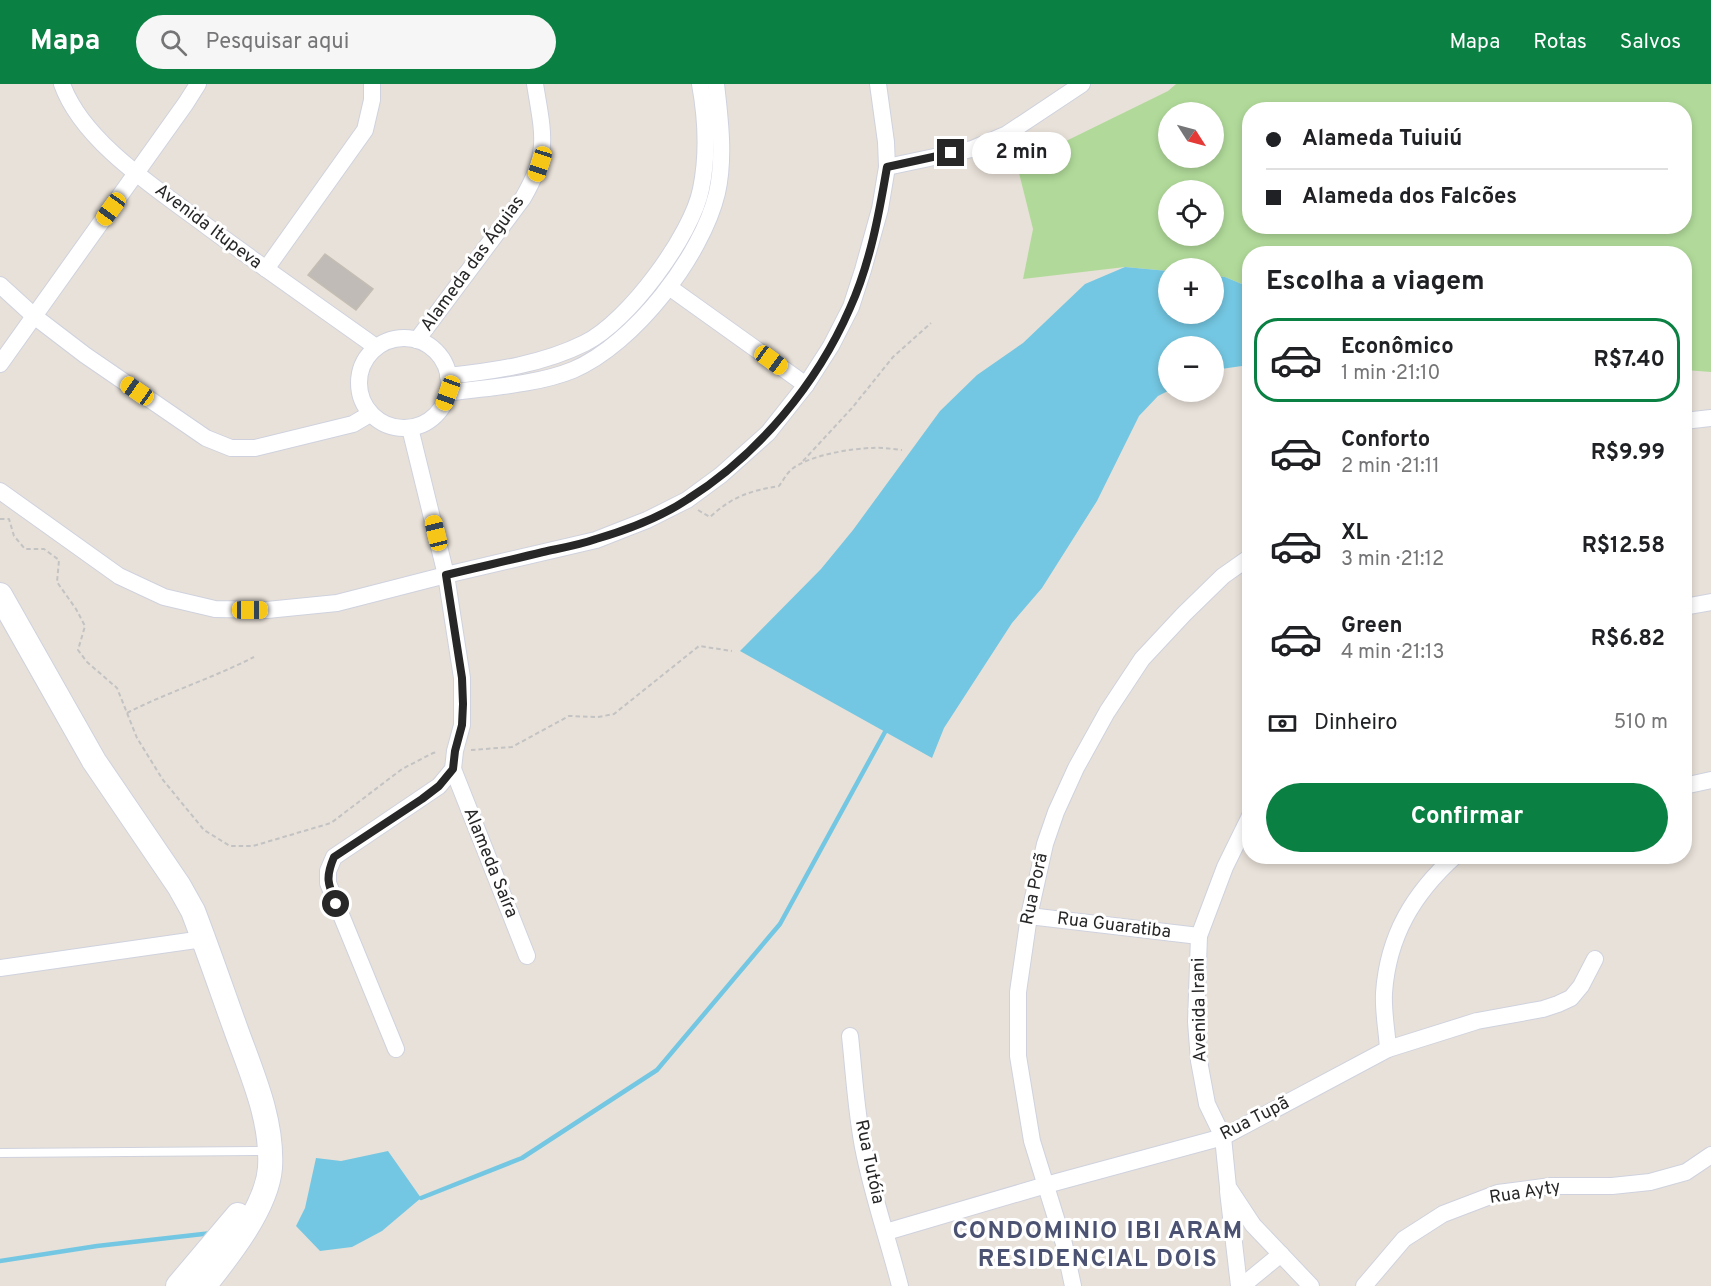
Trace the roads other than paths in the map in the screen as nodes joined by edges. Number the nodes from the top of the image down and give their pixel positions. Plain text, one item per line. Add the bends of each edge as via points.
1 (62, 84) edge
2 (198, 84) edge
3 (372, 84) edge
4 (535, 84) edge
5 (700, 84) edge
6 (716, 84) edge
7 (878, 84) edge
8 (1082, 84) edge
9 (887, 167) junction
10 (137, 174) junction
11 (266, 269) junction
12 (0, 285) edge
13 (669, 287) junction
14 (34, 316) junction
15 (417, 340) junction
16 (376, 347) junction
17 (0, 364) edge
18 (448, 384) junction
19 (806, 385) junction
20 (370, 414) junction
21 (1711, 418) edge
22 (1692, 420) edge
23 (410, 428) junction
24 (0, 491) edge
25 (1242, 562) edge
26 (446, 575) junction
27 (0, 595) edge
28 (1711, 602) edge
29 (1692, 606) edge
30 (453, 769) junction
31 (1711, 780) edge
32 (1692, 784) edge
33 (1242, 832) edge
34 (1446, 864) edge
35 (1029, 916) junction
36 (1199, 936) junction
37 (204, 939) junction
38 (527, 956) dead end
39 (1595, 959) dead end
40 (0, 968) edge
41 (850, 1036) dead end
42 (396, 1049) dead end
43 (1388, 1050) junction
44 (1223, 1137) junction
45 (0, 1153) edge
46 (1711, 1155) edge
47 (269, 1160) junction
48 (1046, 1185) junction
49 (1228, 1187) junction
50 (886, 1232) junction
51 (1281, 1254) junction
52 (206, 1284) edge
53 (178, 1286) edge
54 (900, 1286) edge
55 (1073, 1286) edge
56 (1241, 1286) edge
57 (1311, 1286) edge
58 (1364, 1286) edge

1 - 10 street, Avenida Itupeva via 98,138
2 - 10 street
3 - 11 street via 365,130
4 - 15 street, Alameda das Águias via 543,147 536,177
5 - 18 street via 705,145 701,191 692,218 650,283 620,317 588,342 563,353
6 - 13 street via 722,157 717,194 695,246
7 - 9 street
8 - 9 street via 1007,134 972,149
9 - 19 street via 880,209 851,306
10 - 11 street, Avenida Itupeva
10 - 14 street
11 - 16 street, Avenida Itupeva
12 - 14 street
13 - 18 street via 633,329 576,369 554,377
13 - 19 street
14 - 17 street
14 - 20 street via 206,438 231,448 255,448 353,424
15 - 16 street via 396,339
15 - 18 street via 443,360
16 - 20 street via 364,361 358,379 360,398
18 - 23 street via 444,404 436,415
19 - 26 street via 768,433 687,500 596,540
20 - 23 street via 383,424
21 - 22 street
23 - 26 street
24 - 26 street via 119,576 164,597 215,609 267,610 337,603
25 - 35 street, Rua Porã via 1223,576 1142,659 1107,712 1056,812
26 - 30 street via 462,678 462,725
27 - 37 main road via 94,761 179,886
28 - 29 street
30 - 38 street, Alameda Saíra
30 - 42 street via 422,799 334,857 328,871 328,883
31 - 32 street
33 - 36 street, Avenida Irani
34 - 43 street via 1411,907 1394,939 1384,995
35 - 36 street, Rua Guaratiba
35 - 48 street, Rua Porã via 1018,992 1018,1056 1032,1140
36 - 44 street, Avenida Irani via 1199,1061 1207,1104
37 - 40 street
37 - 47 main road via 268,1126
39 - 43 street, Rua Tupã via 1581,986 1571,998 1558,1004 1477,1021
41 - 50 street, Rua Tutóia via 863,1145
43 - 44 street, Rua Tupã
44 - 48 street, Rua Tupã
44 - 49 street, Avenida Irani
45 - 47 lane
46 - 58 street, Rua Ayty via 1686,1172 1650,1182 1551,1186 1498,1193 1443,1214 1404,1239
47 - 52 main road via 260,1205
47 - 53 main road via 241,1212
48 - 50 street, Rua Tupã
48 - 55 street, Rua Porã
49 - 51 street, Avenida Irani via 1253,1225
49 - 56 street
50 - 54 street, Rua Tutóia
51 - 56 street
51 - 57 street, Avenida Irani

